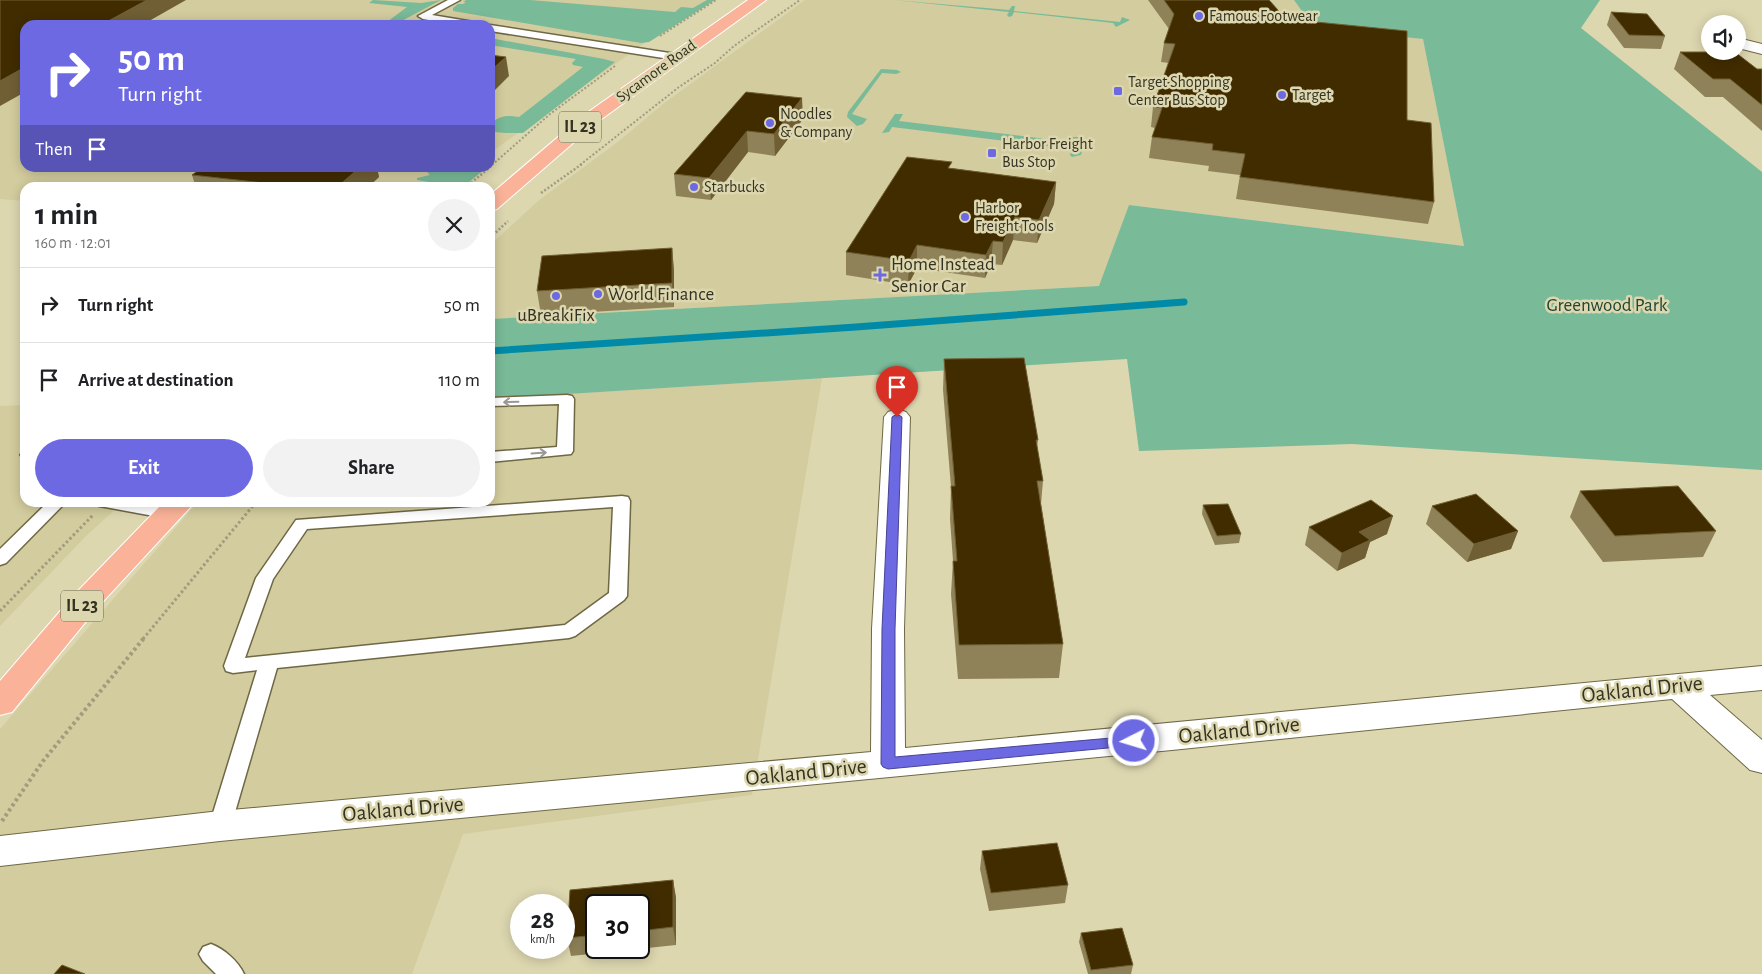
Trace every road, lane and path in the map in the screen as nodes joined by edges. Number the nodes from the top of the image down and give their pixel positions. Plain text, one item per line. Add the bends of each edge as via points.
1 (455, 0) edge
2 (716, 0) edge
3 (758, 0) edge
4 (800, 0) edge
5 (446, 20) edge
6 (495, 29) edge
7 (1746, 45) edge
8 (1762, 49) edge
9 (636, 52) junction
10 (676, 57) junction
11 (495, 162) edge
12 (484, 172) edge
13 (473, 182) edge
14 (536, 197) dead end
15 (495, 201) edge
16 (510, 220) dead end
17 (495, 234) edge
18 (495, 402) edge
19 (897, 417) dead end
20 (495, 457) edge
21 (53, 507) edge
22 (100, 507) edge
23 (252, 507) edge
24 (176, 508) edge
25 (0, 559) edge
26 (0, 611) edge
27 (269, 663) junction
28 (1762, 678) edge
29 (1677, 685) junction
30 (0, 703) edge
31 (1762, 760) edge
32 (888, 764) junction
33 (0, 823) edge
34 (220, 826) junction
35 (0, 851) edge
36 (211, 954) dead end
37 (232, 974) edge

1 - 5 lane via 423,16
2 - 9 path
3 - 10 main road, Sycamore Road / IL 23
4 - 14 path via 734,46
6 - 9 lane
7 - 8 street
9 - 10 lane
9 - 11 path via 563,103
10 - 15 main road, Sycamore Road / IL 23 via 590,119
12 - 13 path
16 - 17 path
20 -> 18 lane via 565,452 567,399
19 - 32 street via 888,629
21 - 25 lane
22 - 26 path
23 - 33 path via 43,761
24 - 30 main road, IL 23 via 86,601
27 - 27 lane via 233,666 265,578 302,524 622,501 618,596 569,631
27 - 34 lane
28 - 29 street, Oakland Drive
29 - 31 street
29 - 32 street, Oakland Drive
32 - 34 street, Oakland Drive
34 - 35 street, Oakland Drive
36 - 37 lane

